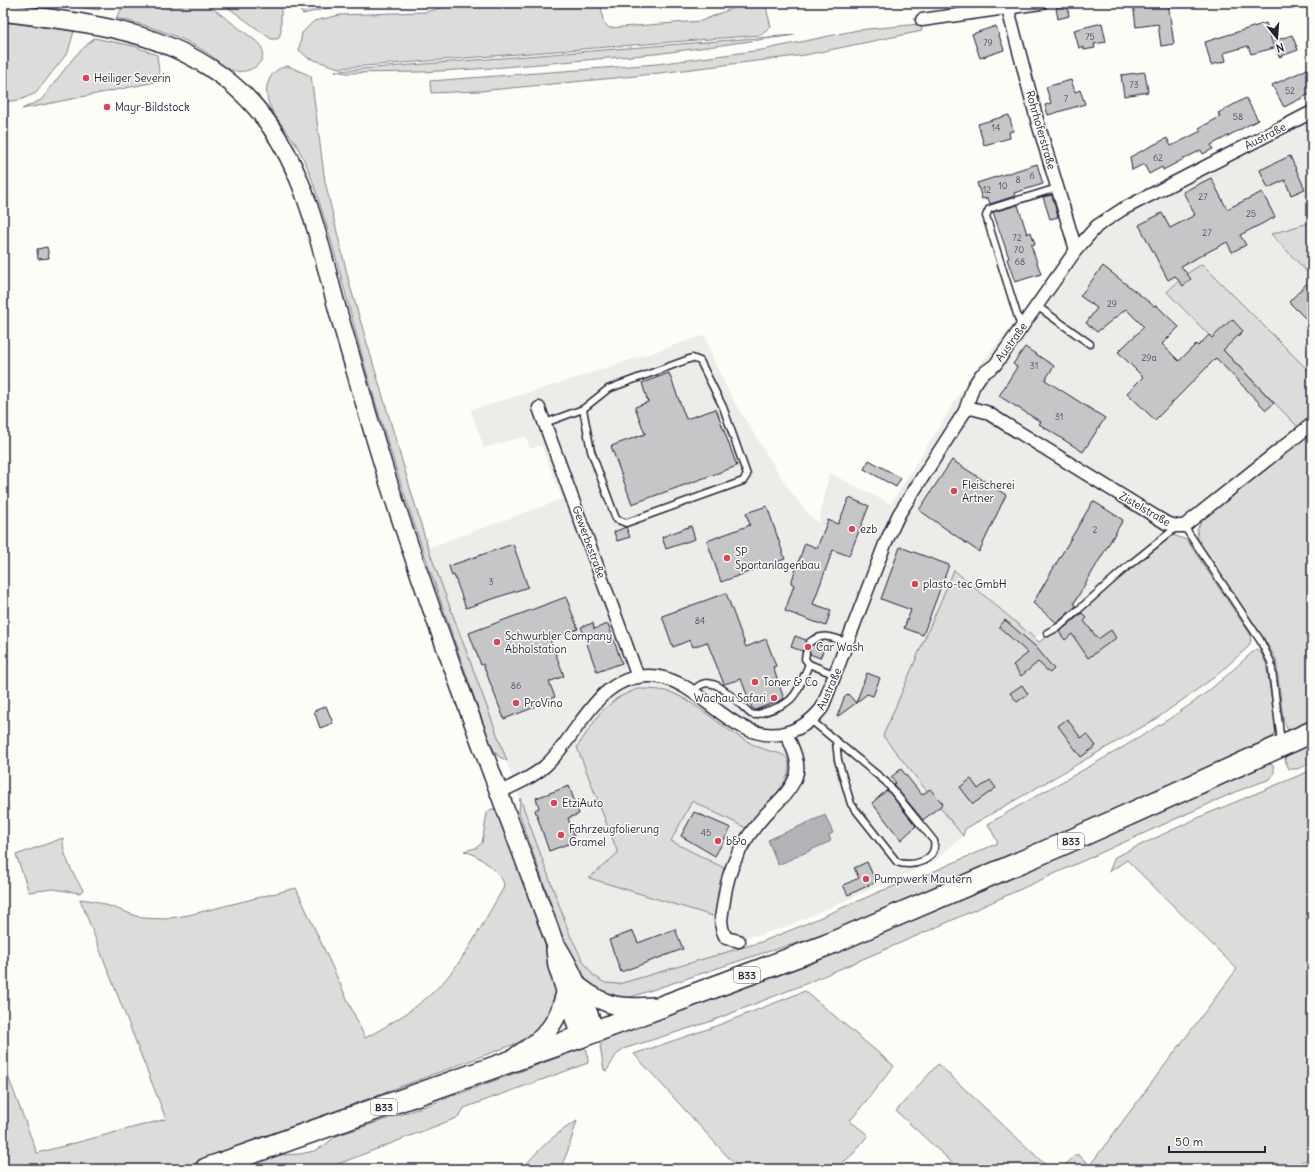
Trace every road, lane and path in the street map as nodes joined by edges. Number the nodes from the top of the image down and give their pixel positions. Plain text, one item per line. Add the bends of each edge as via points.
1 (1041, 3) edge
2 (1008, 9) junction
3 (3, 12) edge
4 (922, 20) dead end
5 (1312, 112) edge
6 (1057, 188) junction
7 (1076, 250) junction
8 (1037, 306) junction
9 (1021, 329) junction
10 (1090, 344) dead end
11 (539, 408) dead end
12 (583, 409) junction
13 (965, 411) junction
14 (544, 423) junction
15 (1312, 424) edge
16 (1180, 526) junction
17 (1047, 633) dead end
18 (810, 642) dead end
19 (848, 643) junction
20 (806, 653) dead end
21 (809, 664) junction
22 (836, 675) junction
23 (638, 676) junction
24 (693, 692) junction
25 (812, 720) junction
26 (1312, 732) edge
27 (786, 733) junction
28 (836, 741) junction
29 (1281, 746) junction
30 (500, 792) junction
31 (739, 941) dead end
32 (572, 990) junction
33 (666, 1005) junction
34 (588, 1034) junction
35 (496, 1067) junction
36 (206, 1169) edge

1 - 2 street
2 - 4 street
2 - 6 street, Rohrhoferstraße
3 - 30 main road via 107,26 171,45 200,61 243,94 267,120 288,152 306,193 399,517
5 - 7 street, Austraße via 1123,208 1098,226
6 - 7 street, Rohrhoferstraße
6 - 9 lane via 989,209 986,216
7 - 8 street, Austraße
8 - 9 street, Austraße
8 - 10 lane
9 - 13 street, Austraße via 995,365 981,375 973,387
11 - 14 street, Gewerbestraße
12 - 12 lane via 591,451 616,519 626,523 743,481 747,475 723,406 700,361 692,358 608,389
12 - 14 lane
13 - 16 street, Zistelstraße via 972,408 986,412 1166,523
13 - 19 street, Austraße via 899,514
14 - 23 street, Gewerbestraße
15 - 16 street, Zistelstraße
16 - 17 lane via 1128,566 1060,626
16 - 29 lane via 1260,640 1271,662
18 - 19 lane via 817,637 827,636
19 - 22 street, Austraße
20 - 21 lane via 805,659
21 - 22 lane
21 - 24 lane via 791,700 783,706 755,715 711,682 703,682
22 - 25 street, Austraße via 822,708
23 - 24 street, Austraße via 673,680
23 - 30 street, Austraße via 612,687 588,712 545,766
24 - 27 street, Austraße via 729,720 748,729 767,735
25 - 27 street, Austraße
25 - 28 lane
26 - 29 highway, B33
27 - 31 street via 798,766 797,776 790,788 744,840 731,865 725,889 721,928 726,938
28 - 28 lane via 886,782 934,841 932,856 905,865 897,862 851,804 838,760
29 - 33 highway, B33 via 1063,844 842,938
30 - 32 main road via 554,941 557,966
32 - 33 main road, B33 via 612,1006
32 - 34 main road
32 - 35 main road, B33 via 551,1028 530,1046
33 - 34 highway, B33
34 - 35 highway, B33
35 - 36 highway, B33

